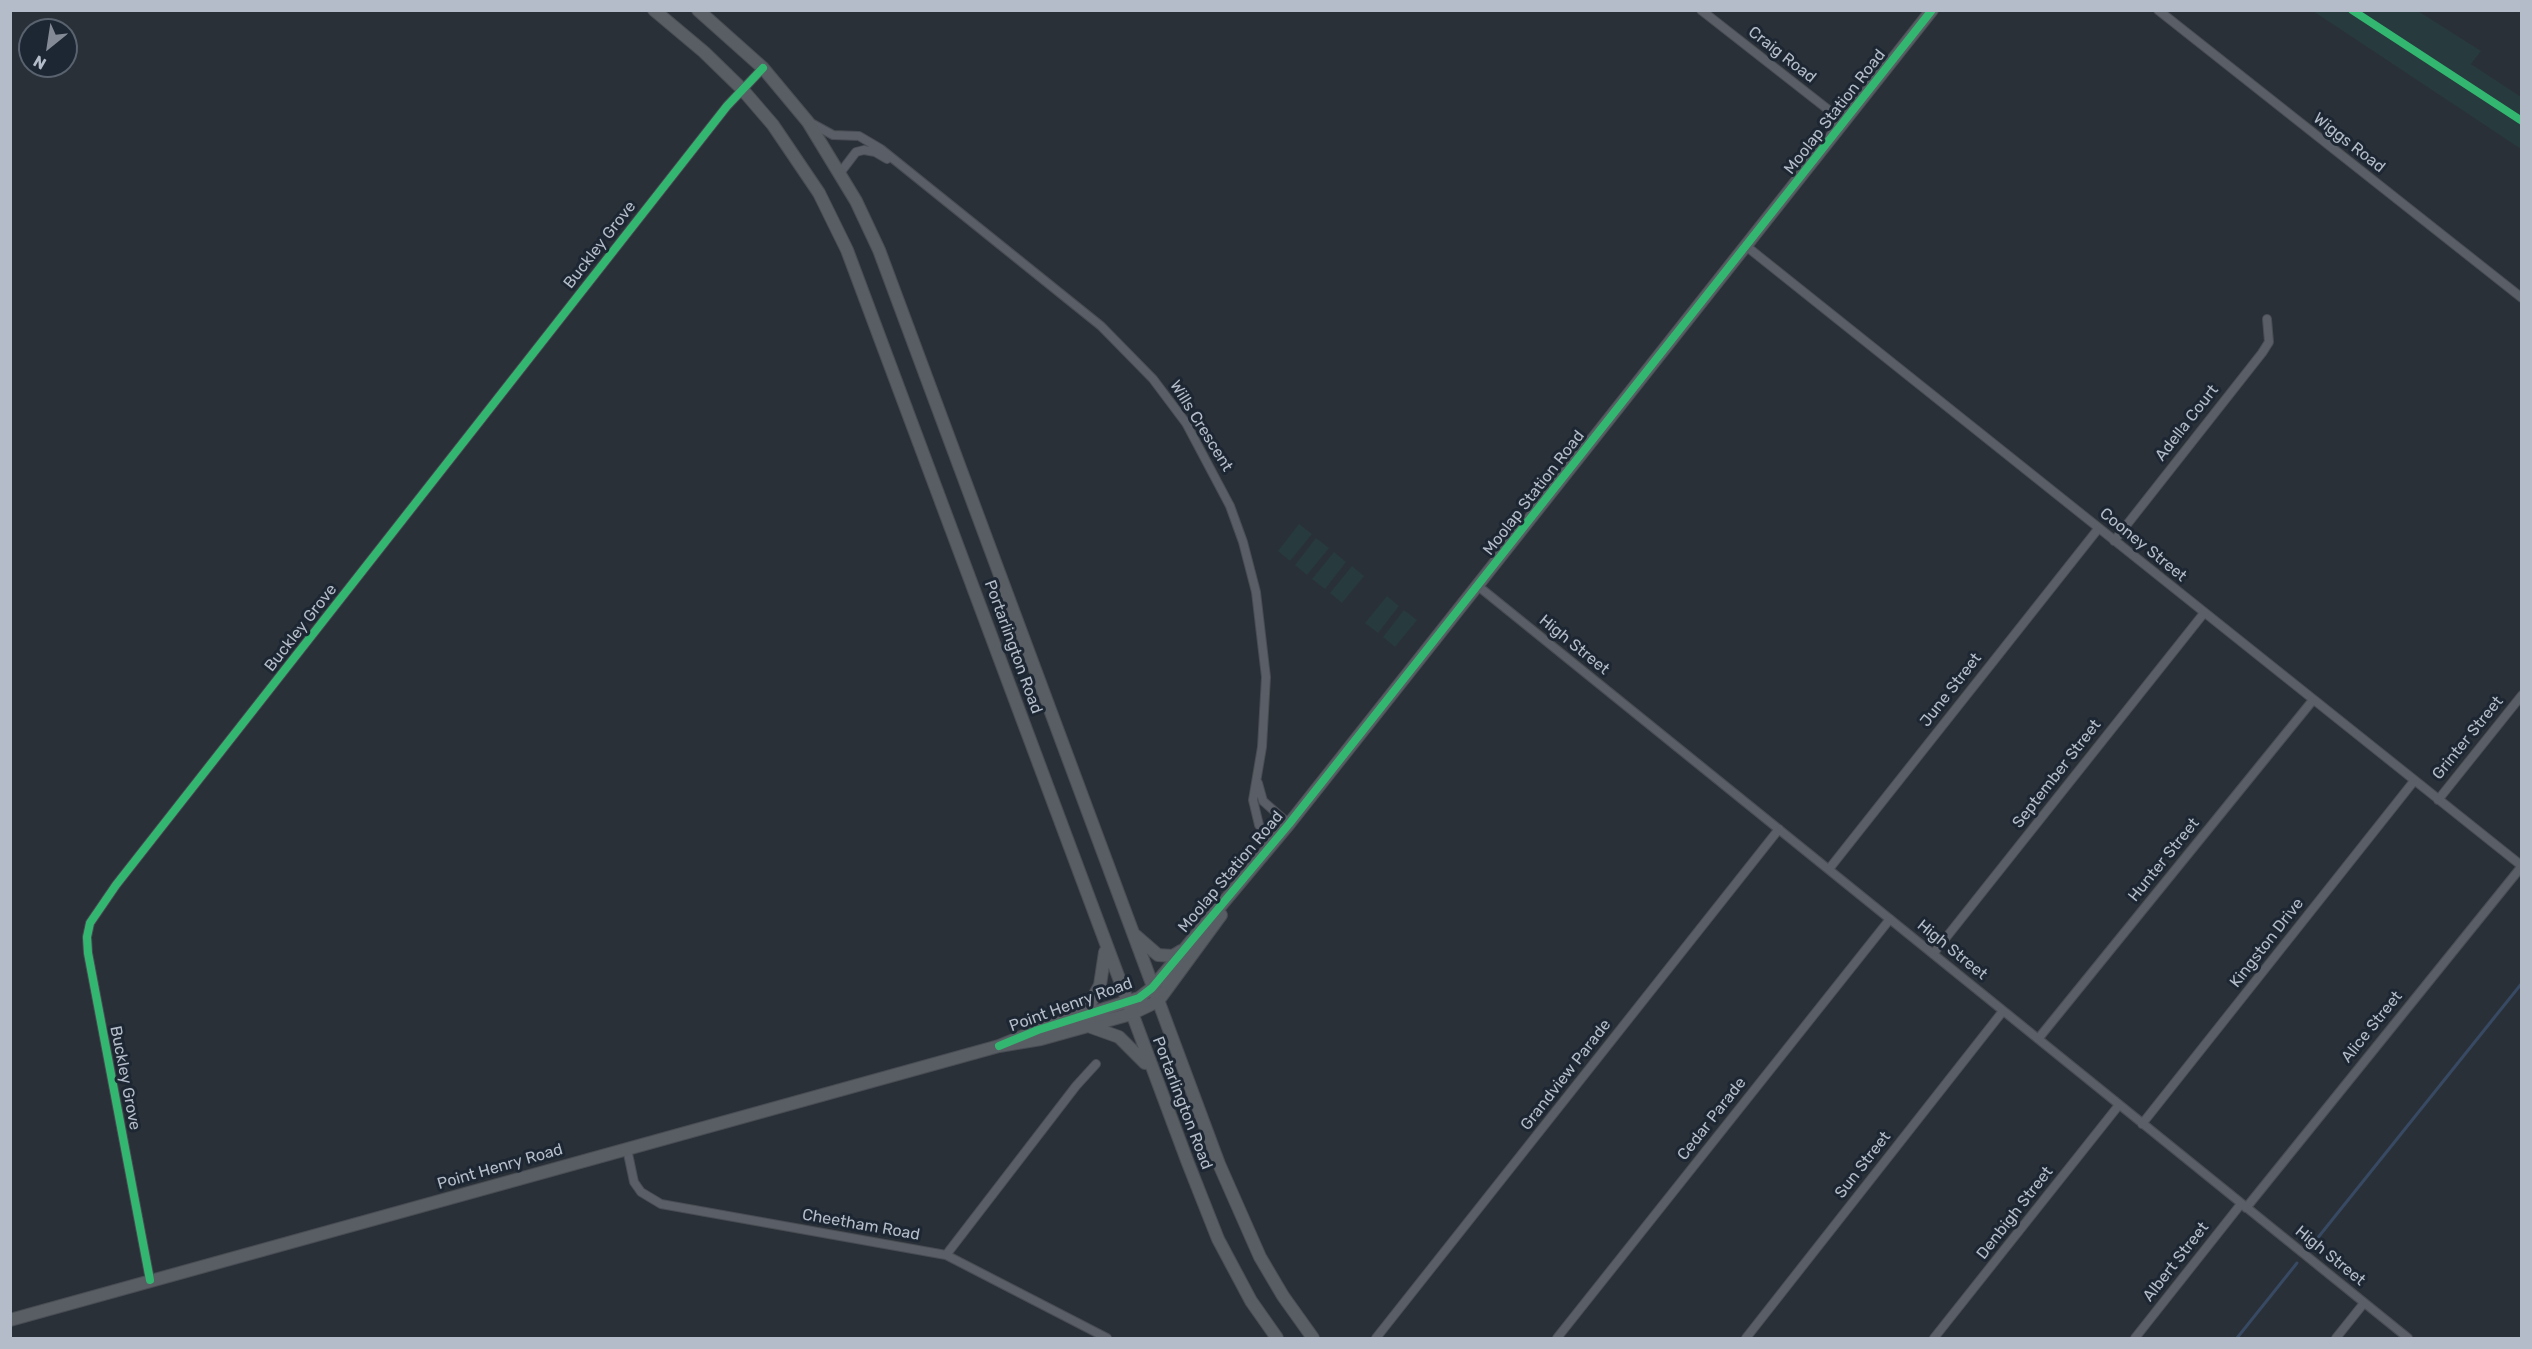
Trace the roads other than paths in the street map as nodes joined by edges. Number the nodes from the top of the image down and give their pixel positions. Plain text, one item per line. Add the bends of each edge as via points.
1 (654, 10) edge
2 (698, 10) edge
3 (1701, 10) edge
4 (1932, 10) edge
5 (2158, 10) edge
6 (763, 68) junction
7 (742, 89) junction
8 (808, 122) junction
9 (1844, 122) junction
10 (898, 165) junction
11 (840, 173) junction
12 (1746, 246) junction
13 (2522, 298) edge
14 (2267, 319) dead end
15 (2098, 529) junction
16 (2114, 541) junction
17 (1478, 586) junction
18 (2204, 613) junction
19 (2522, 695) edge
20 (2313, 700) junction
21 (1257, 779) junction
22 (2414, 781) junction
23 (2438, 800) junction
24 (1290, 824) junction
25 (1779, 830) junction
26 (1273, 845) junction
27 (2522, 866) edge
28 (1829, 869) junction
29 (1236, 891) junction
30 (1890, 919) junction
31 (1132, 932) junction
32 (1105, 945) junction
33 (1184, 949) junction
34 (1933, 954) junction
35 (1152, 988) junction
36 (1158, 1001) junction
37 (1126, 1002) junction
38 (2003, 1011) junction
39 (1131, 1014) junction
40 (1074, 1018) junction
41 (1089, 1026) junction
42 (2038, 1039) junction
43 (999, 1046) junction
44 (1096, 1064) dead end
45 (1154, 1076) junction
46 (2119, 1105) junction
47 (2142, 1124) junction
48 (627, 1149) junction
49 (2243, 1206) junction
50 (946, 1255) junction
51 (150, 1280) junction
52 (2364, 1303) junction
53 (10, 1320) edge
54 (1107, 1338) edge
55 (1277, 1338) edge
56 (1313, 1338) edge
57 (1376, 1338) edge
58 (1557, 1338) edge
59 (1746, 1338) edge
60 (1934, 1338) edge
61 (2135, 1338) edge
62 (2336, 1338) edge
63 (2408, 1338) edge

1 - 7 main road, Portarlington Road
2 - 6 main road, Portarlington Road
3 - 9 street, Craig Road
4 - 9 main road, Moolap Station Road
5 - 13 street, Wiggs Road
6 - 7 street, Buckley Grove
6 - 8 main road, Portarlington Road
7 - 32 main road, Portarlington Road via 800,163 847,250
7 - 51 street, Buckley Grove via 90,923 88,953
8 - 10 street, Wills Crescent via 833,135 859,136 870,141
8 - 11 main road, Portarlington Road
9 - 12 main road, Moolap Station Road
10 - 11 street, Wills Crescent via 864,150 849,158
10 - 21 street, Wills Crescent via 1101,326 1153,379 1202,449 1230,506 1256,592 1266,677 1266,712
11 - 31 main road, Portarlington Road via 879,250
12 - 15 street, Cooney Street
12 - 17 main road, Moolap Station Road
14 - 16 street, Adella Court via 2269,342 2262,353
15 - 16 street, Cooney Street
15 - 28 street, June Street
16 - 18 street, Cooney Street
17 - 24 main road, Moolap Station Road
17 - 25 street, High Street
18 - 20 street, Cooney Street
18 - 34 street, September Street
19 - 23 street, Grinter Street
20 - 22 street, Cooney Street
20 - 42 street, Hunter Street
21 - 24 street via 1263,801
21 - 26 street, Wills Crescent via 1254,807 1259,825
22 - 23 street, Cooney Street
22 - 47 street, Kingston Drive
23 - 27 street, Cooney Street
24 - 26 main road, Moolap Station Road
25 - 28 street, High Street
25 - 57 street, Grandview Parade
26 - 29 main road, Moolap Station Road
27 - 49 street, Alice Street
28 - 30 street, High Street
29 - 33 main road, Moolap Station Road
29 - 36 main road, Moolap Station Road
30 - 34 street, High Street
30 - 58 street, Cedar Parade
31 - 33 main road via 1158,955 1173,956
31 - 35 main road, Portarlington Road
32 - 37 main road, Portarlington Road
32 - 40 main road via 1100,985 1090,1004
33 - 35 main road, Moolap Station Road
34 - 38 street, High Street
35 - 36 main road, Portarlington Road
35 - 37 main road, Point Henry Road
36 - 39 main road, Point Henry Road
36 - 56 main road, Portarlington Road via 1244,1225 1283,1296
37 - 39 main road, Portarlington Road
37 - 40 main road, Point Henry Road
38 - 42 street, High Street
38 - 59 street, Sun Street
39 - 41 main road, Point Henry Road
39 - 45 main road, Portarlington Road
40 - 43 main road, Point Henry Road
41 - 43 main road, Point Henry Road
41 - 45 main road via 1105,1030 1132,1047
42 - 46 street, High Street
43 - 48 main road, Point Henry Road
44 - 50 street
45 - 55 main road, Portarlington Road via 1218,1239 1251,1301
46 - 47 street, High Street
46 - 60 street, Denbigh Street
47 - 49 street, High Street
48 - 50 street, Cheetham Road via 634,1182 641,1192 661,1204
48 - 51 main road, Point Henry Road
49 - 52 street, High Street
49 - 61 street, Albert Street
50 - 54 street, Cheetham Road
51 - 53 main road, Point Henry Road
52 - 62 street
52 - 63 street, High Street

